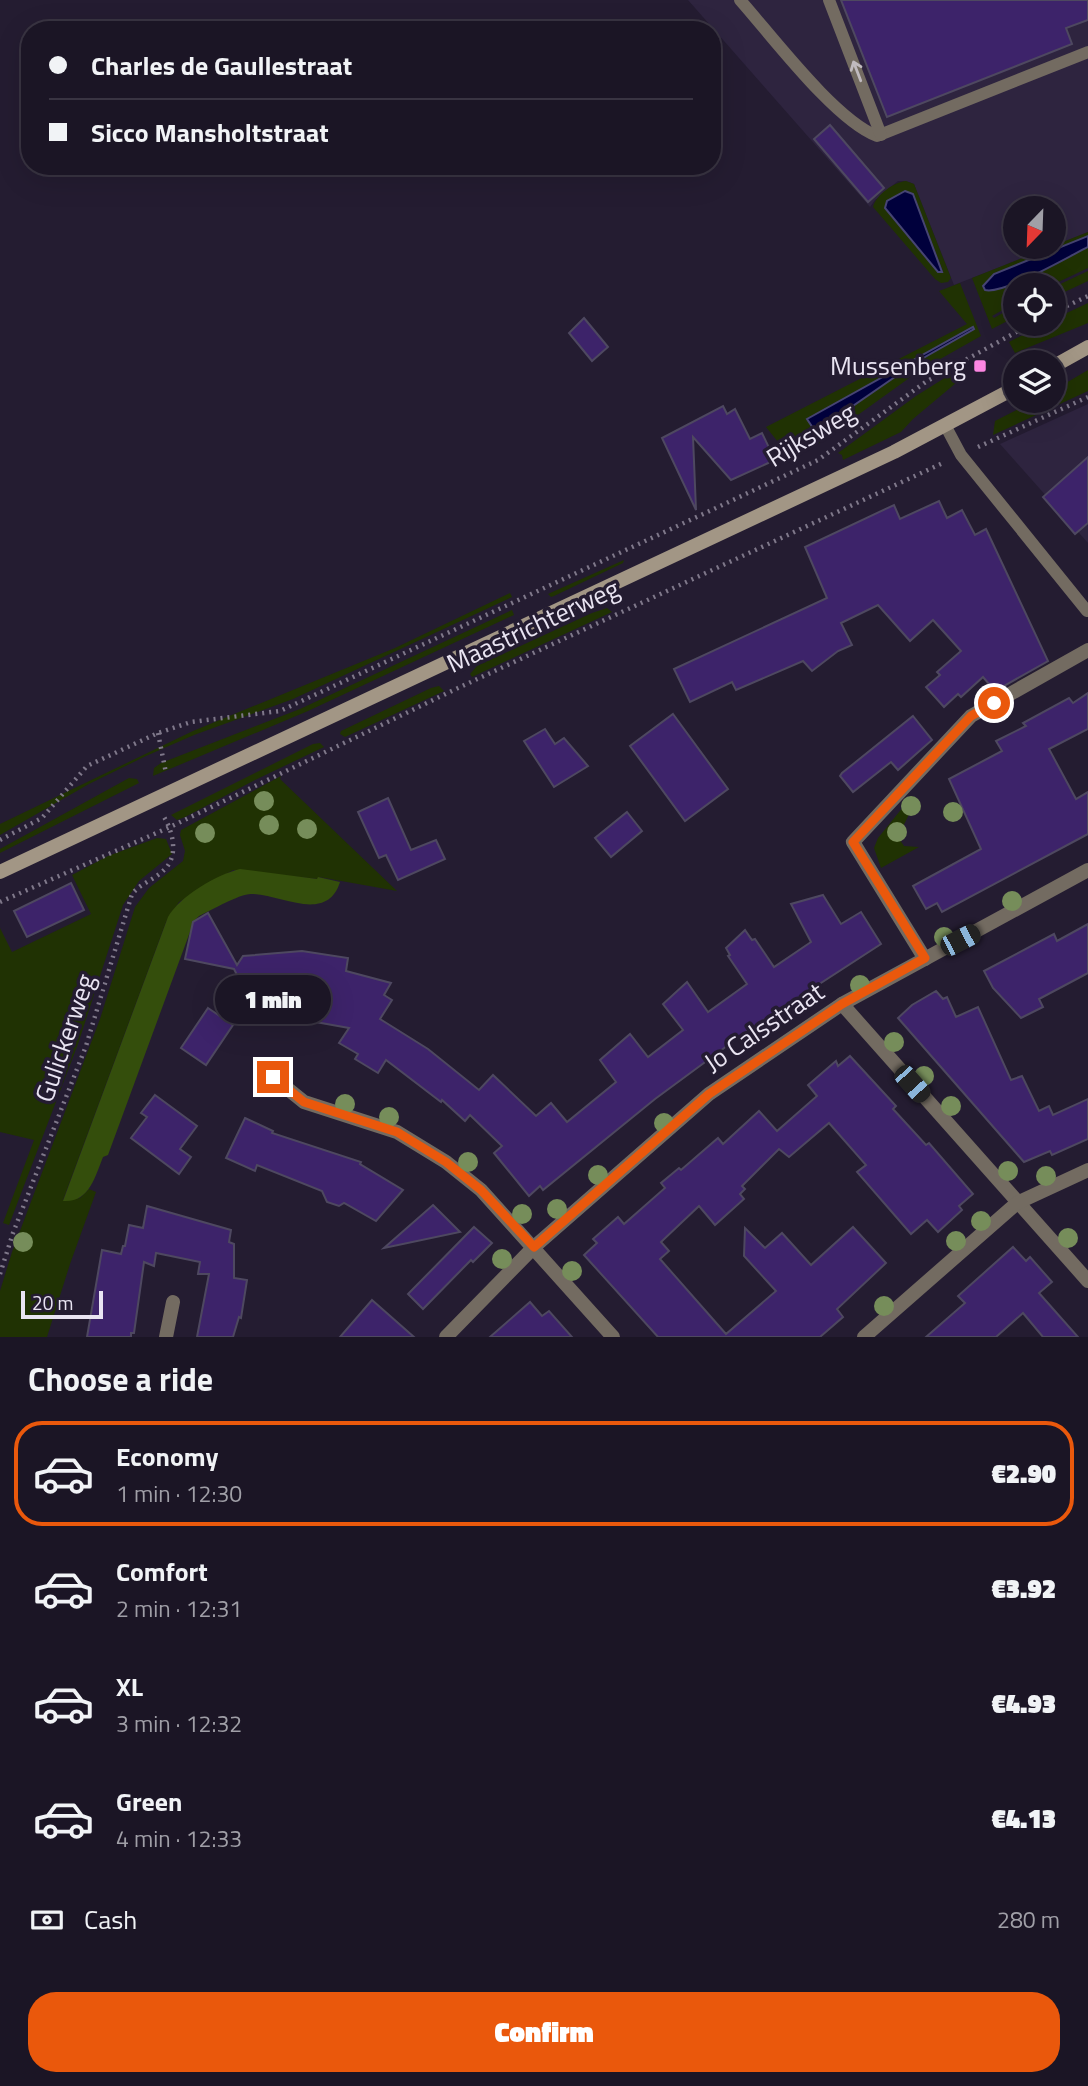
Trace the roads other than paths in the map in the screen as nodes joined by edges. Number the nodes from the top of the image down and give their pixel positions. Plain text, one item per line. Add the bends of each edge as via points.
1 (740, 0) edge
2 (829, 0) edge
3 (1088, 52) edge
4 (881, 135) junction
5 (1088, 347) edge
6 (1066, 359) edge
7 (1003, 394) edge
8 (945, 425) junction
9 (1087, 611) edge
10 (1088, 650) edge
11 (1088, 870) edge
12 (0, 872) edge
13 (925, 958) junction
14 (842, 1004) junction
15 (273, 1077) dead end
16 (1088, 1170) edge
17 (1017, 1203) junction
18 (534, 1247) junction
19 (1088, 1281) edge
20 (173, 1302) dead end
21 (166, 1337) edge
22 (446, 1337) edge
23 (613, 1337) edge
24 (864, 1337) edge

1 - 4 lane via 824,96 864,131
4 -> 2 lane
3 - 4 lane
5 - 6 main road
7 - 8 main road, Maastrichterweg
8 - 9 lane via 961,455
8 - 12 main road, Maastrichterweg
10 - 13 street via 971,716 853,842
11 - 13 street, Jo Calsstraat
13 - 14 street, Jo Calsstraat
14 - 17 street
14 - 18 street, Jo Calsstraat via 709,1094
15 - 18 street via 304,1102 397,1132 446,1162 481,1190
16 - 17 street
17 - 19 street
17 - 24 street
18 - 22 street, Jo Calsstraat
18 - 23 street
20 - 21 street

